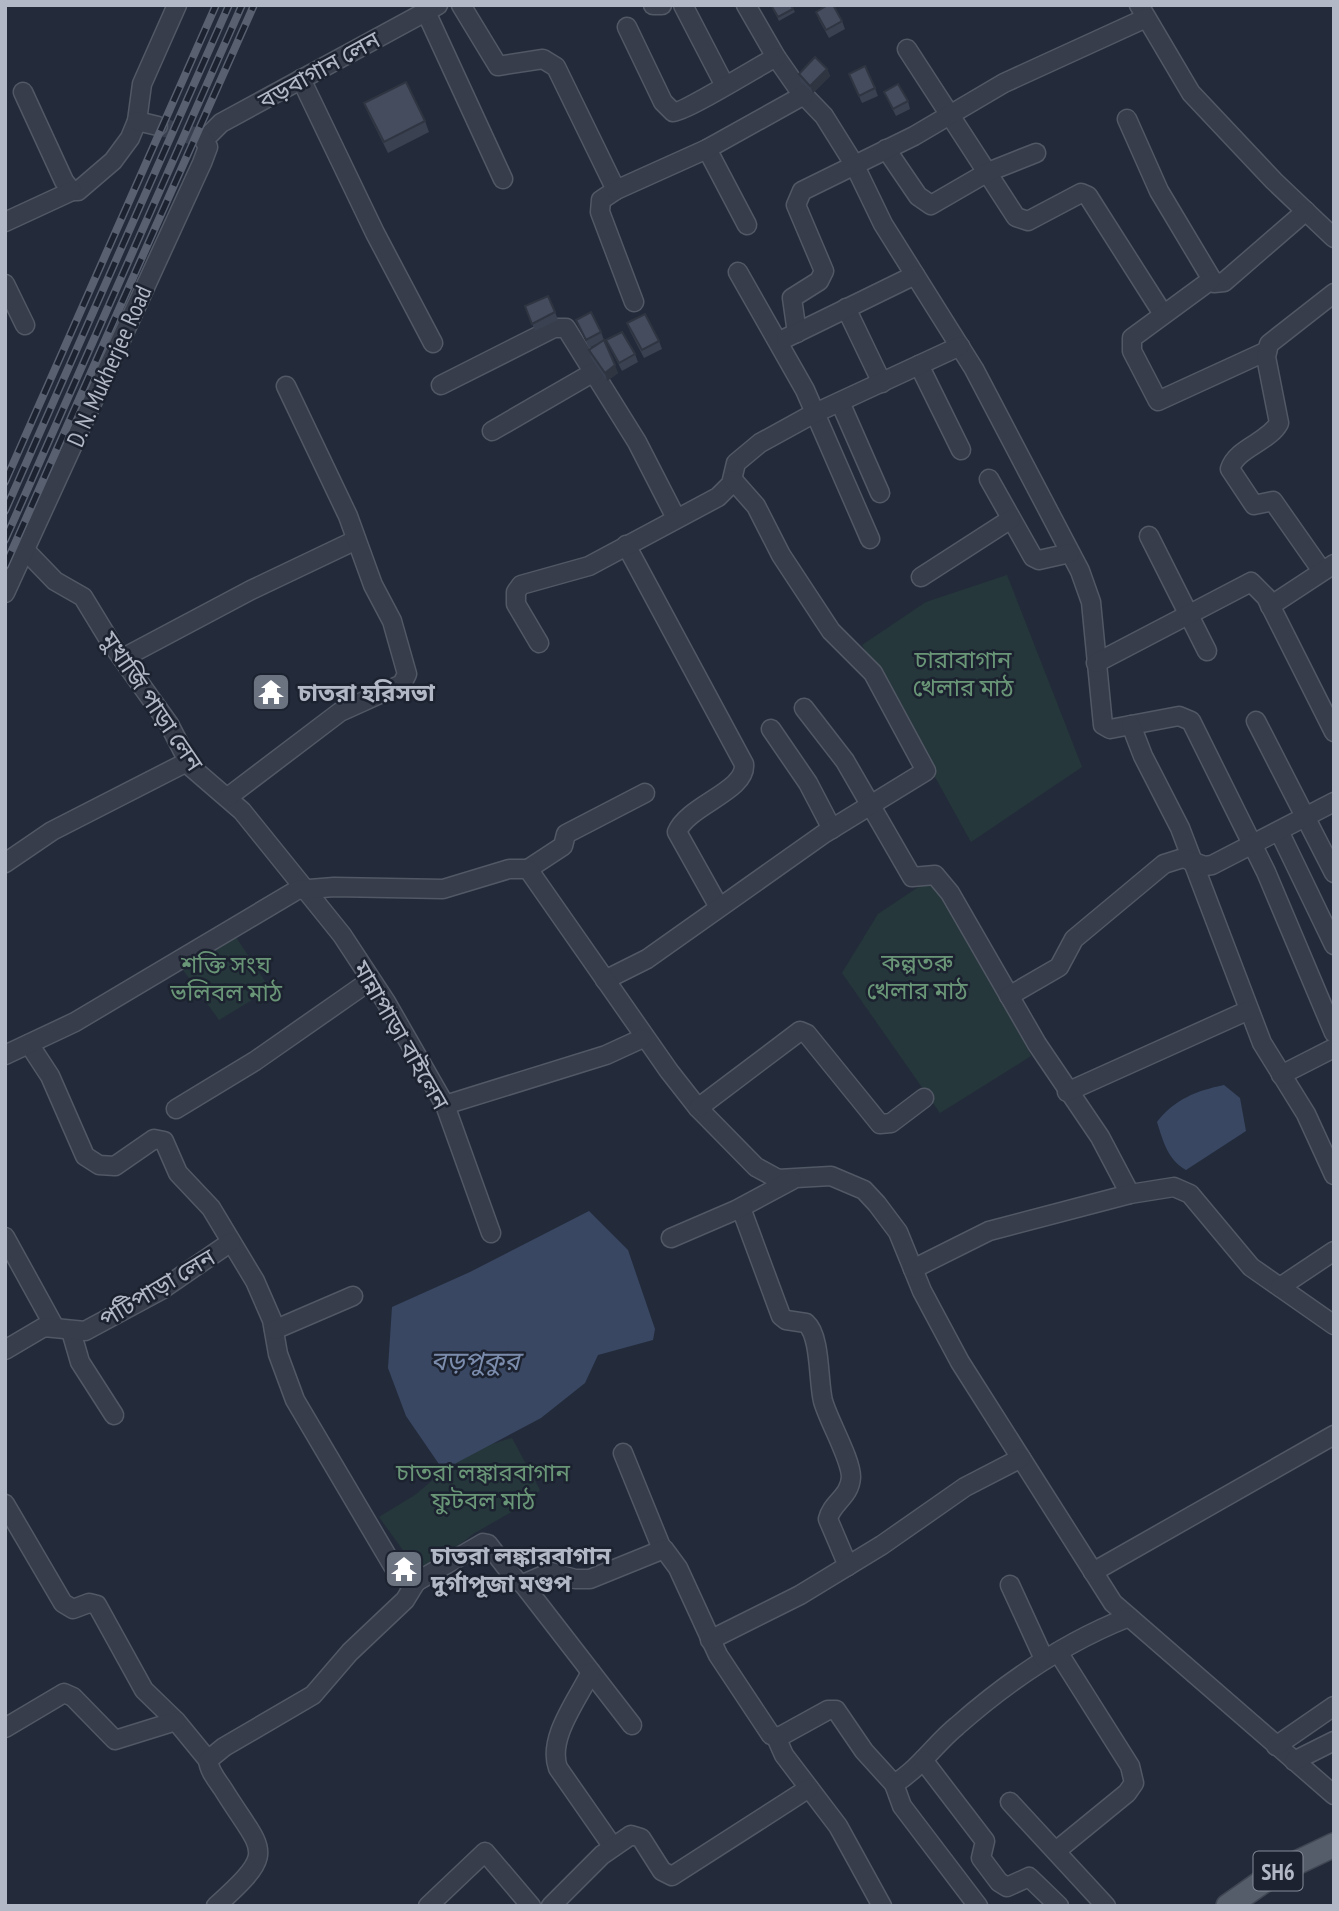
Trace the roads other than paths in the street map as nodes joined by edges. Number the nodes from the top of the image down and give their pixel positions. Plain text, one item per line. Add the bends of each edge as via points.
1 (177, 5) edge
2 (461, 5) edge
3 (653, 5) edge
4 (662, 5) edge
5 (683, 5) edge
6 (752, 7) edge
7 (424, 10) edge
8 (1142, 12) edge
9 (627, 27) dead end
10 (907, 49) dead end
11 (776, 57) junction
12 (301, 79) junction
13 (724, 85) junction
14 (23, 92) dead end
15 (804, 95) junction
16 (951, 114) junction
17 (1127, 119) dead end
18 (137, 121) junction
19 (158, 126) tunnel mouth
20 (202, 139) joint
21 (706, 149) junction
22 (886, 149) junction
23 (1036, 153) dead end
24 (855, 164) junction
25 (988, 173) junction
26 (503, 179) dead end
27 (616, 190) junction
28 (72, 191) junction
29 (1306, 211) junction
30 (5, 222) edge
31 (747, 225) dead end
32 (1334, 238) edge
33 (738, 272) dead end
34 (915, 275) junction
35 (1211, 280) junction
36 (5, 284) edge
37 (1334, 293) edge
38 (634, 302) dead end
39 (846, 309) junction
40 (1163, 314) junction
41 (25, 325) dead end
42 (797, 333) junction
43 (433, 343) dead end
44 (777, 343) junction
45 (960, 346) junction
46 (1267, 351) junction
47 (919, 365) junction
48 (594, 373) junction
49 (881, 383) junction
50 (441, 385) dead end
51 (286, 386) dead end
52 (840, 402) junction
53 (816, 413) junction
54 (492, 431) dead end
55 (961, 450) dead end
56 (989, 479) dead end
57 (733, 480) junction
58 (880, 493) dead end
59 (676, 518) junction
60 (1011, 519) junction
61 (1149, 536) dead end
62 (870, 539) dead end
63 (356, 541) junction
64 (626, 545) junction
65 (25, 551) junction
66 (1070, 553) junction
67 (1328, 567) edge
68 (921, 577) dead end
69 (5, 593) edge
70 (1270, 606) junction
71 (1188, 612) junction
72 (539, 643) dead end
73 (1208, 651) dead end
74 (123, 658) junction
75 (1096, 663) junction
76 (804, 708) dead end
77 (1256, 721) dead end
78 (1130, 725) junction
79 (771, 729) dead end
80 (1334, 732) edge
81 (187, 762) junction
82 (645, 793) dead end
83 (228, 797) junction
84 (1334, 802) edge
85 (869, 805) junction
86 (1307, 816) junction
87 (832, 829) junction
88 (1279, 831) junction
89 (1252, 845) junction
90 (5, 863) edge
91 (1194, 863) junction
92 (528, 869) junction
93 (1334, 873) edge
94 (306, 887) junction
95 (719, 907) junction
96 (1334, 945) edge
97 (371, 979) junction
98 (605, 980) junction
99 (1009, 996) junction
100 (1249, 1010) junction
101 (1334, 1033) edge
102 (643, 1038) junction
103 (29, 1044) junction
104 (1334, 1048) edge
105 (7, 1050) edge
106 (1281, 1075) junction
107 (1067, 1092) junction
108 (923, 1098) dead end
109 (445, 1105) junction
110 (698, 1108) junction
111 (176, 1109) dead end
112 (1334, 1175) edge
113 (798, 1176) junction
114 (1130, 1194) junction
115 (741, 1208) junction
116 (491, 1233) dead end
117 (5, 1237) edge
118 (671, 1238) dead end
119 (231, 1242) junction
120 (1334, 1251) edge
121 (913, 1269) junction
122 (1280, 1287) junction
123 (353, 1296) dead end
124 (1334, 1325) edge
125 (54, 1326) junction
126 (274, 1330) junction
127 (71, 1331) junction
128 (5, 1350) edge
129 (114, 1415) dead end
130 (1334, 1435) edge
131 (623, 1453) dead end
132 (1021, 1458) junction
133 (5, 1504) edge
134 (662, 1549) junction
135 (848, 1566) junction
136 (1093, 1572) junction
137 (416, 1582) junction
138 (523, 1584) junction
139 (1010, 1585) dead end
140 (1129, 1617) junction
141 (710, 1640) junction
142 (1051, 1656) junction
143 (591, 1672) junction
144 (1334, 1706) edge
145 (176, 1721) junction
146 (632, 1725) dead end
147 (5, 1728) edge
148 (776, 1737) junction
149 (1334, 1741) edge
150 (1276, 1746) junction
151 (208, 1760) junction
152 (923, 1760) junction
153 (1294, 1761) junction
154 (894, 1783) junction
155 (809, 1788) junction
156 (1334, 1795) edge
157 (1010, 1802) dead end
158 (1334, 1845) edge
159 (612, 1847) junction
160 (1056, 1851) junction
161 (216, 1906) edge
162 (428, 1906) edge
163 (531, 1906) edge
164 (551, 1906) edge
165 (882, 1906) edge
166 (978, 1906) edge
167 (1059, 1906) edge
168 (1106, 1906) edge
169 (1228, 1906) edge

1 - 18 street via 142,84
2 - 27 street via 498,66 543,58 556,67
3 - 4 street
5 - 13 street
6 - 11 street
7 - 12 street, বড়বাগান লেন
7 - 26 street
8 - 16 street
8 - 29 street via 1191,93
9 - 13 street via 667,109 684,111
10 - 16 street
11 - 13 street
11 - 15 street
12 - 20 street, বড়বাগান লেন via 221,123
12 - 43 street via 374,233
14 - 28 street
15 - 21 street
15 - 24 street via 824,116
16 - 22 street
16 - 25 street
17 - 35 street via 1159,191
18 - 19 street
18 - 28 street via 113,161 78,191
20 - 65 street, D. N. Mukherjee Road via 208,147 202,163
21 - 27 street
21 - 31 street
22 - 24 street
22 - 25 street via 927,204 935,204
23 - 25 street
24 - 34 street via 883,224
24 - 42 street via 802,191 796,199 824,271 819,281 792,298
25 - 40 street via 1024,222 1080,193 1088,196
27 - 38 street via 601,200 600,212
28 - 30 street
29 - 32 street
29 - 35 street via 1224,282
33 - 44 street
34 - 39 street
34 - 45 street
35 - 40 street
36 - 41 street
37 - 46 street via 1275,338
39 - 42 street
39 - 49 street
40 - 46 street via 1136,333 1131,344 1158,401
42 - 44 street
44 - 53 street
45 - 47 street
45 - 66 street
46 - 67 street via 1279,423 1230,468 1254,505 1273,501
47 - 49 street
47 - 55 street
48 - 50 street via 562,326
48 - 54 street
48 - 59 street
49 - 52 street
51 - 63 street
52 - 53 street
52 - 58 street
53 - 57 street via 741,456
53 - 62 street
56 - 60 street
57 - 59 street via 718,497
57 - 85 street via 757,506 781,555 831,631 873,673 926,768 923,775
59 - 64 street
60 - 66 street via 1036,559
60 - 68 street
61 - 71 street
63 - 74 street
63 - 83 street via 398,635 406,681 328,720
64 - 72 street via 589,566 517,588 516,604
64 - 95 street via 744,764 739,780 686,819 677,832
65 - 69 street, D. N. Mukherjee Road
65 - 74 street, মুখার্জি পাড়া লেন via 55,581 83,597
66 - 75 street via 1091,602
67 - 70 street
70 - 71 street via 1251,582
70 - 80 street
71 - 73 street
71 - 75 street
74 - 81 street, মুখার্জি পাড়া লেন via 169,724
75 - 78 street via 1103,725 1110,729
76 - 85 street via 834,743
77 - 86 street
78 - 89 street via 1179,716 1189,719
78 - 91 street
79 - 87 street
81 - 83 street, মুখার্জি পাড়া লেন
81 - 90 street via 52,831
82 - 92 street via 566,834 563,846
83 - 94 street, মুখার্জি পাড়া লেন
84 - 86 street
85 - 87 street
85 - 99 street via 912,877 935,875 941,880
86 - 88 street
86 - 93 street
87 - 95 street
88 - 89 street
88 - 96 street
89 - 91 street via 1212,865
89 - 101 street
91 - 99 street via 1183,858 1164,863 1074,939 1059,967
91 - 100 street
92 - 94 street via 509,869 443,889
92 - 98 street
94 - 97 street, মান্নাপাড়া বাইলেন
94 - 103 street via 75,1022
95 - 98 street via 647,958
97 - 109 street, মান্নাপাড়া বাইলেন
97 - 111 street
98 - 102 street
99 - 107 street
100 - 106 street
100 - 107 street
102 - 109 street via 606,1055
102 - 110 street
103 - 105 street
103 - 119 street via 50,1076 85,1156 99,1165 115,1166 159,1138 178,1172 211,1208
104 - 106 street
106 - 112 street via 1306,1114
107 - 114 street via 1100,1137
108 - 110 street via 891,1123 880,1124 800,1031
109 - 116 street, মান্নাপাড়া বাইলেন
110 - 113 street via 763,1172 778,1179
113 - 115 street
113 - 121 street via 831,1176 864,1190 894,1226
114 - 121 street via 989,1231
114 - 122 street via 1174,1187 1185,1190 1251,1267
115 - 118 street
115 - 135 street via 781,1316 806,1323 814,1332 823,1400 850,1471 848,1491 828,1519
117 - 125 street
119 - 126 street via 268,1307
119 - 127 street, পটিপাড়া লেন via 162,1290 85,1331
120 - 122 street
121 - 132 street via 960,1362
122 - 124 street
123 - 126 street
125 - 127 street, পটিপাড়া লেন
125 - 128 street via 44,1327
126 - 137 street via 295,1401 393,1566 407,1581
127 - 129 street via 80,1362
130 - 136 street
131 - 134 street
132 - 135 street via 965,1487
132 - 136 street
133 - 145 street via 63,1603 73,1609 97,1605 144,1690
134 - 138 street via 590,1579 551,1572
134 - 141 street via 678,1568
135 - 141 street
136 - 140 street
137 - 138 street via 486,1543
137 - 151 street via 405,1600 313,1695
138 - 143 street
139 - 142 street
140 - 142 street
140 - 150 street
141 - 148 street
142 - 152 street via 959,1723
142 - 160 street via 1130,1766 1134,1783
143 - 146 street
143 - 159 street via 557,1741 555,1756 558,1768
144 - 150 street
145 - 147 street via 115,1740 64,1693
145 - 151 street
148 - 154 street via 836,1710 864,1751
148 - 155 street
149 - 153 street
150 - 153 street
151 - 161 street via 240,1812 259,1856 251,1874
152 - 154 street
152 - 167 street via 985,1841 981,1858 999,1882 1007,1888 1029,1877
153 - 156 street
154 - 166 street via 902,1806
155 - 159 street via 672,1876 662,1871 638,1835
155 - 165 street via 838,1826
157 - 160 street
158 - 169 main road, SH6 via 1275,1873
159 - 164 street
160 - 168 street
162 - 163 street via 485,1852

